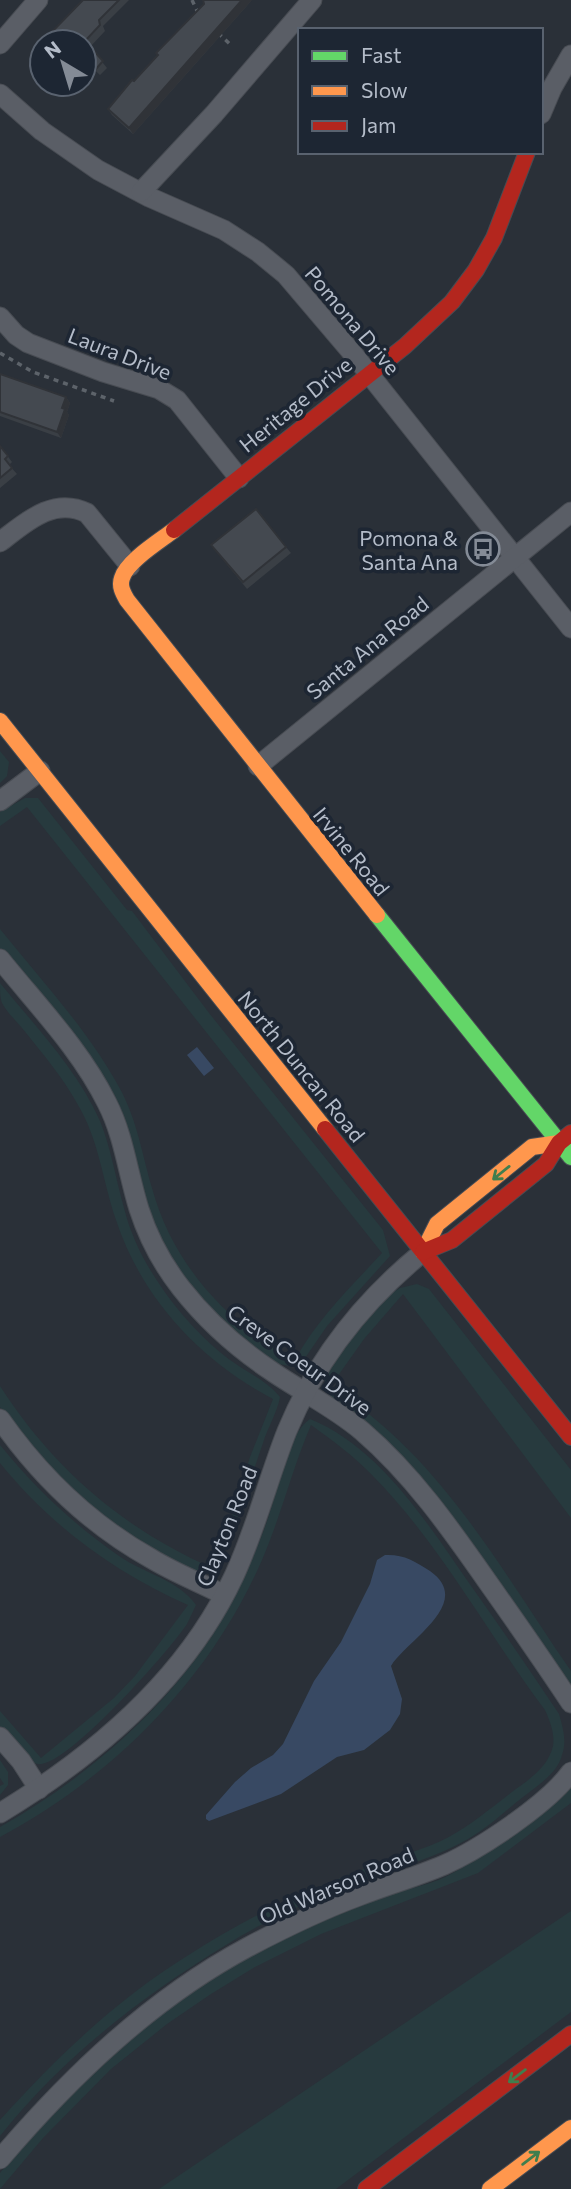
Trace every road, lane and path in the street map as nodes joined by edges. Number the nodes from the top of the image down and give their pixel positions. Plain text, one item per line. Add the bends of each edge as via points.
1 (38, 0) edge
2 (192, 0) edge
3 (312, 0) edge
4 (202, 19) edge
5 (216, 32) edge
6 (0, 44) edge
7 (232, 46) dead end
8 (571, 55) edge
9 (0, 94) edge
10 (543, 109) edge
11 (526, 154) edge
12 (141, 192) junction
13 (0, 317) edge
14 (0, 353) edge
15 (369, 374) junction
16 (114, 401) dead end
17 (239, 478) junction
18 (571, 512) edge
19 (0, 542) edge
20 (514, 558) junction
21 (130, 566) junction
22 (571, 628) edge
23 (0, 721) edge
24 (258, 766) junction
25 (40, 771) junction
26 (0, 801) edge
27 (0, 959) edge
28 (565, 1138) edge
29 (571, 1157) edge
30 (423, 1252) junction
31 (306, 1393) junction
32 (0, 1419) edge
33 (571, 1437) edge
34 (224, 1595) junction
35 (571, 1703) edge
36 (0, 1737) edge
37 (571, 1772) edge
38 (39, 1789) junction
39 (0, 1813) edge
40 (571, 2034) edge
41 (571, 2128) edge
42 (0, 2159) edge
43 (366, 2189) edge
44 (490, 2189) edge

1 - 6 street
2 - 4 path
3 - 12 street
5 - 7 path
8 - 10 street
9 - 12 street, Pomona Drive via 65,148
11 - 15 main road, Heritage Drive via 504,221 464,287
12 - 15 street, Pomona Drive via 224,230 268,260 304,293
13 - 17 street, Laura Drive via 28,343 159,389 177,400
14 - 16 path via 33,372
15 - 17 main road, Heritage Drive
15 - 20 street, Pomona Drive
17 - 21 main road, Heritage Drive
18 - 20 street, Santa Ana Road
19 - 21 street via 41,512 77,508 87,513
20 - 22 street, Pomona Drive
20 - 24 street, Santa Ana Road
21 - 24 main road, Irvine Road via 120,584 124,596
23 - 25 main road, North Duncan Road
24 - 28 main road, Irvine Road
25 - 26 street
25 - 30 main road, North Duncan Road
27 - 31 street, Creve Coeur Drive via 74,1051 108,1104 146,1228 180,1287 226,1337
28 - 29 main road, Irvine Road
28 - 30 main road via 532,1147 437,1224
30 - 31 street, Clayton Road via 380,1289 354,1320
30 - 33 main road, North Duncan Road
31 - 34 street, Clayton Road via 287,1432 253,1533
31 - 35 street, Creve Coeur Drive via 362,1431 430,1502
32 - 34 street via 44,1475 94,1519 152,1560
34 - 38 street, Clayton Road via 174,1670 143,1704 96,1747
36 - 38 street
37 - 42 street, Old Warson Road via 526,1813 474,1849 303,1919 185,1986 96,2057
38 - 39 street, Clayton Road
40 -> 43 main road
44 -> 41 main road

